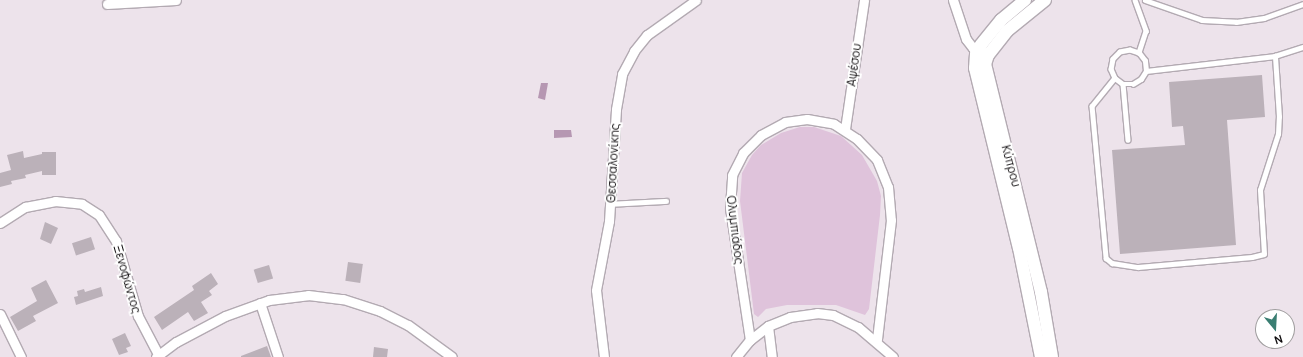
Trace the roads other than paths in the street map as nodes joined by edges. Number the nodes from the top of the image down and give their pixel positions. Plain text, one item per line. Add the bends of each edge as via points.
1 (176, 0) edge
2 (696, 0) edge
3 (864, 0) edge
4 (953, 0) edge
5 (1025, 0) edge
6 (1045, 0) edge
7 (1135, 0) edge
8 (1145, 0) edge
9 (107, 4) dead end
10 (1303, 4) edge
11 (1303, 47) edge
12 (983, 53) junction
13 (1139, 53) junction
14 (1275, 56) junction
15 (1146, 71) junction
16 (1115, 78) junction
17 (1123, 84) junction
18 (845, 129) junction
19 (1128, 140) dead end
20 (666, 201) dead end
21 (610, 204) junction
22 (0, 223) edge
23 (260, 303) junction
24 (0, 314) edge
25 (768, 326) junction
26 (750, 340) junction
27 (876, 340) junction
28 (157, 356) edge
29 (21, 357) edge
30 (278, 357) edge
31 (452, 357) edge
32 (604, 357) edge
33 (736, 357) edge
34 (772, 357) edge
35 (893, 357) edge
36 (1041, 357) edge
37 (1052, 357) edge

1 - 9 street
2 - 21 street, Θεσσαλονίκης via 647,35 625,67 616,109
3 - 18 street, Αψέσου
4 - 12 street via 964,34
5 - 12 main road via 1001,20
6 - 12 main road via 1014,23
7 - 13 lane via 1146,31
8 - 10 lane via 1202,20 1236,22 1264,18
11 - 14 lane
12 - 36 main road, Κύπρου via 975,63 977,76 1020,248
12 - 37 main road, Κύπρου via 1041,292
13 - 15 lane via 1145,61
13 - 16 lane via 1130,50 1120,52 1113,59 1111,69
14 - 15 lane
14 - 16 lane via 1278,134 1260,190 1264,254 1252,257 1138,267 1112,263 1106,258 1092,106
15 - 17 lane via 1141,80
16 - 17 lane
17 - 19 lane
18 - 26 street, Ολυμπιάδος via 814,120 785,122 754,141 734,168 730,199
18 - 27 street, Ολυμπιάδος via 862,143 876,160 890,193 891,220
20 - 21 lane
21 - 32 street, Θεσσαλονίκης via 596,290
22 - 28 street, Ξενοφώντος via 25,207 55,201 77,203 99,215 116,241 138,316
23 - 28 street via 208,324
23 - 30 street
23 - 31 street via 308,295 352,301 408,325
24 - 29 street
25 - 26 street
25 - 27 street via 799,315 825,313 849,322
25 - 34 street
26 - 33 street
27 - 35 street

